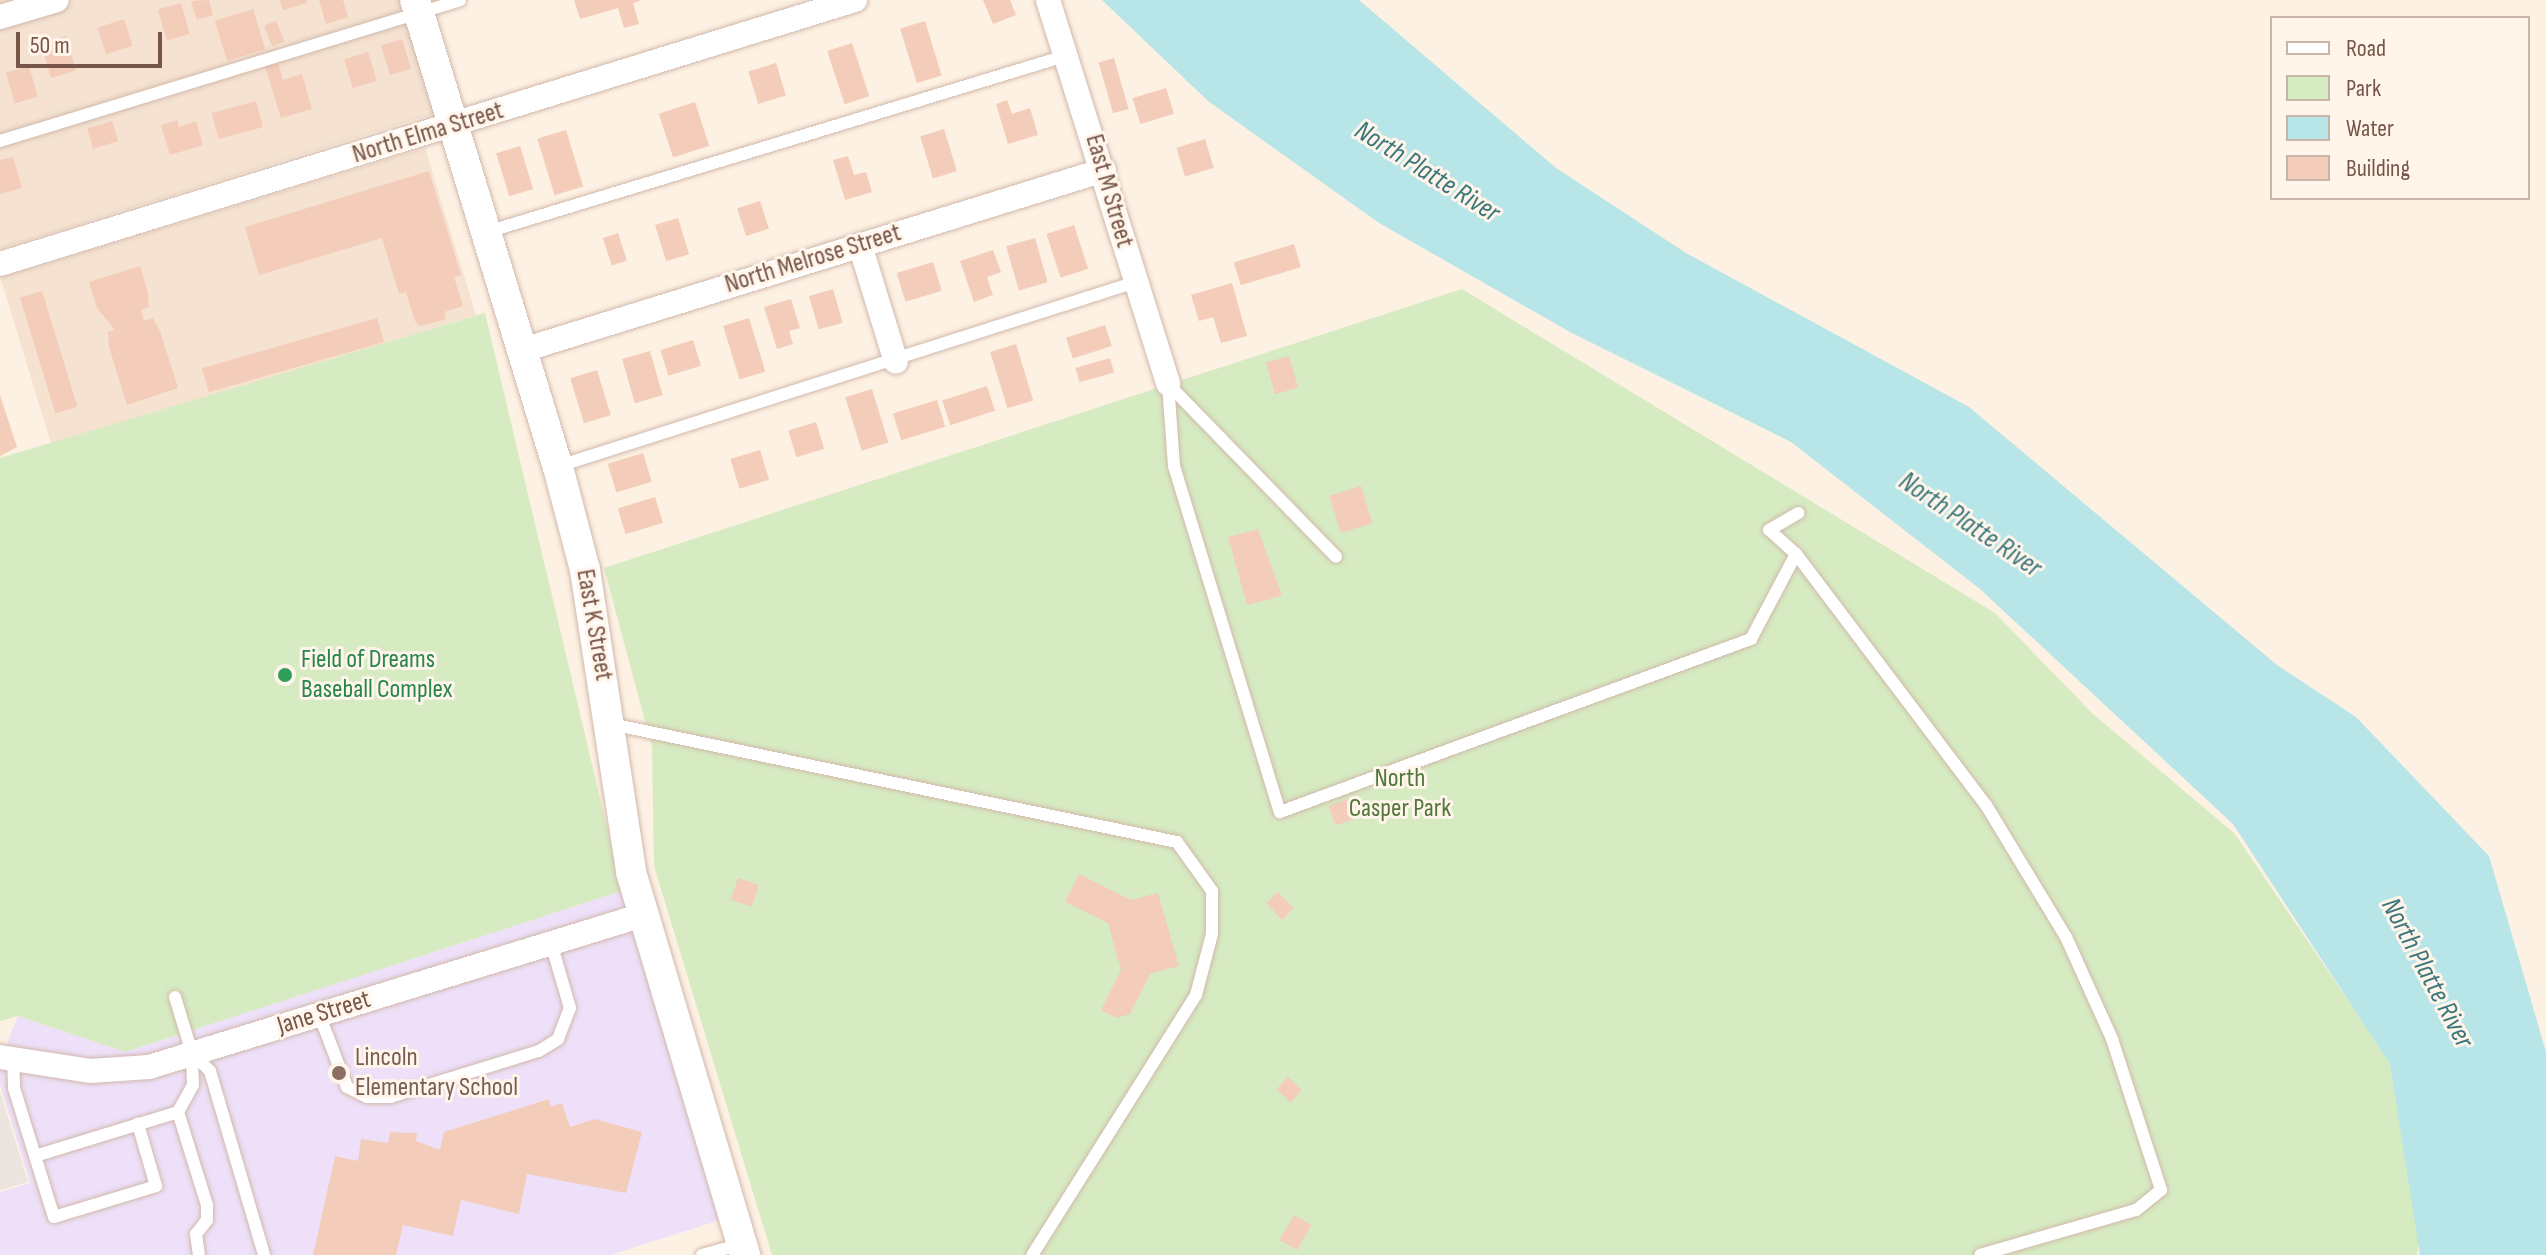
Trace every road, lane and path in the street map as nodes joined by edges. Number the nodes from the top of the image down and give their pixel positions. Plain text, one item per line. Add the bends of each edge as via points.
1 (57, 0) edge
2 (460, 0) edge
3 (855, 0) edge
4 (1048, 0) edge
5 (417, 6) edge
6 (0, 17) edge
7 (1068, 55) junction
8 (454, 125) junction
9 (0, 141) edge
10 (1104, 170) junction
11 (487, 232) junction
12 (860, 245) junction
13 (0, 264) edge
14 (1136, 282) junction
15 (523, 350) junction
16 (896, 362) junction
17 (1168, 384) junction
18 (558, 467) junction
19 (1799, 513) dead end
20 (1796, 554) junction
21 (1336, 557) dead end
22 (611, 724) junction
23 (643, 915) junction
24 (551, 943) junction
25 (175, 997) dead end
26 (319, 1014) junction
27 (192, 1053) junction
28 (7, 1057) edge
29 (178, 1112) junction
30 (138, 1124) junction
31 (35, 1156) junction
32 (743, 1250) edge
33 (199, 1255) edge
34 (264, 1255) edge
35 (702, 1255) edge
36 (1032, 1255) edge
37 (1980, 1255) edge

1 - 6 street
2 - 5 lane
3 - 8 street, North Elma Street
4 - 7 street, East M Street
5 - 8 street, East K Street
5 - 9 lane
7 - 10 street, East M Street
7 - 11 lane
8 - 11 street, East K Street
8 - 13 street, North Elma Street
10 - 12 street, North Melrose Street
10 - 14 street, East M Street
11 - 15 street, East K Street
12 - 15 street, North Melrose Street
12 - 16 street
14 - 16 lane
14 - 17 street, East M Street
15 - 18 street, East K Street
16 - 18 lane
17 - 20 lane via 1174,466 1280,812 1751,639
17 - 21 lane
18 - 22 street, East K Street via 585,570
19 - 20 lane via 1769,530
20 - 37 lane via 1986,805 2066,937 2112,1039 2161,1190 2136,1210
22 - 23 street, East K Street via 620,819
22 - 36 lane via 1177,842 1212,891 1212,934 1196,995
23 - 24 street, Jane Street
23 - 32 street, East K Street
24 - 26 street, Jane Street
24 - 26 lane via 568,997 565,1030 539,1051 390,1097 357,1094 340,1078
25 - 27 lane
26 - 27 street, Jane Street
27 - 28 street, Jane Street via 120,1071
27 - 29 lane via 193,1085
27 - 34 lane via 210,1071
28 - 31 lane
29 - 30 lane
29 - 33 lane via 207,1205 207,1220 196,1234
30 - 31 lane
30 - 31 lane via 156,1186 54,1217
32 - 35 lane

